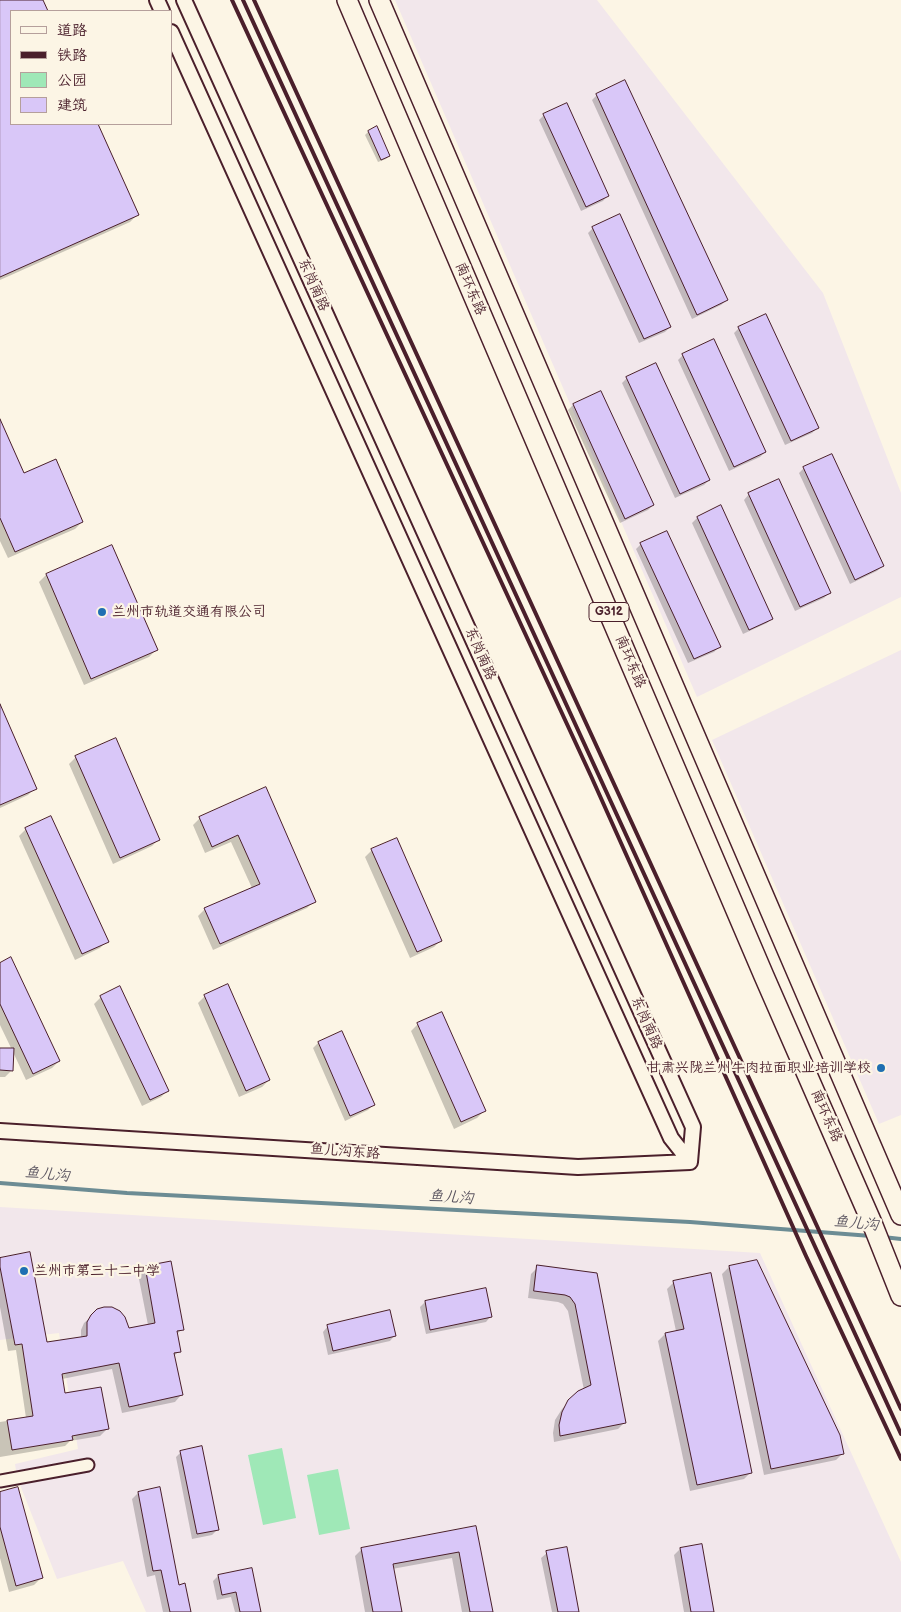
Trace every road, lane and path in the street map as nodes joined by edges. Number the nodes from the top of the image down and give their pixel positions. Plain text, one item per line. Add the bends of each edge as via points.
1 (184, 0) edge
2 (347, 0) edge
3 (379, 0) edge
4 (172, 34) edge
5 (551, 399) junction
6 (523, 411) junction
7 (0, 1131) edge
8 (690, 1162) junction
9 (901, 1215) edge
10 (901, 1296) edge
11 (88, 1465) dead end
12 (0, 1481) edge

1 - 8 street, 东岗南路 via 694,1128
2 - 6 highway, 南环东路 / G312
3 - 5 highway, G312
4 - 8 street, 东岗南路 via 671,1138
5 - 6 highway
5 - 9 highway, G312
6 - 10 highway, 南环东路 / G312
7 - 8 street, 鱼儿沟东路 via 578,1167
11 - 12 street

